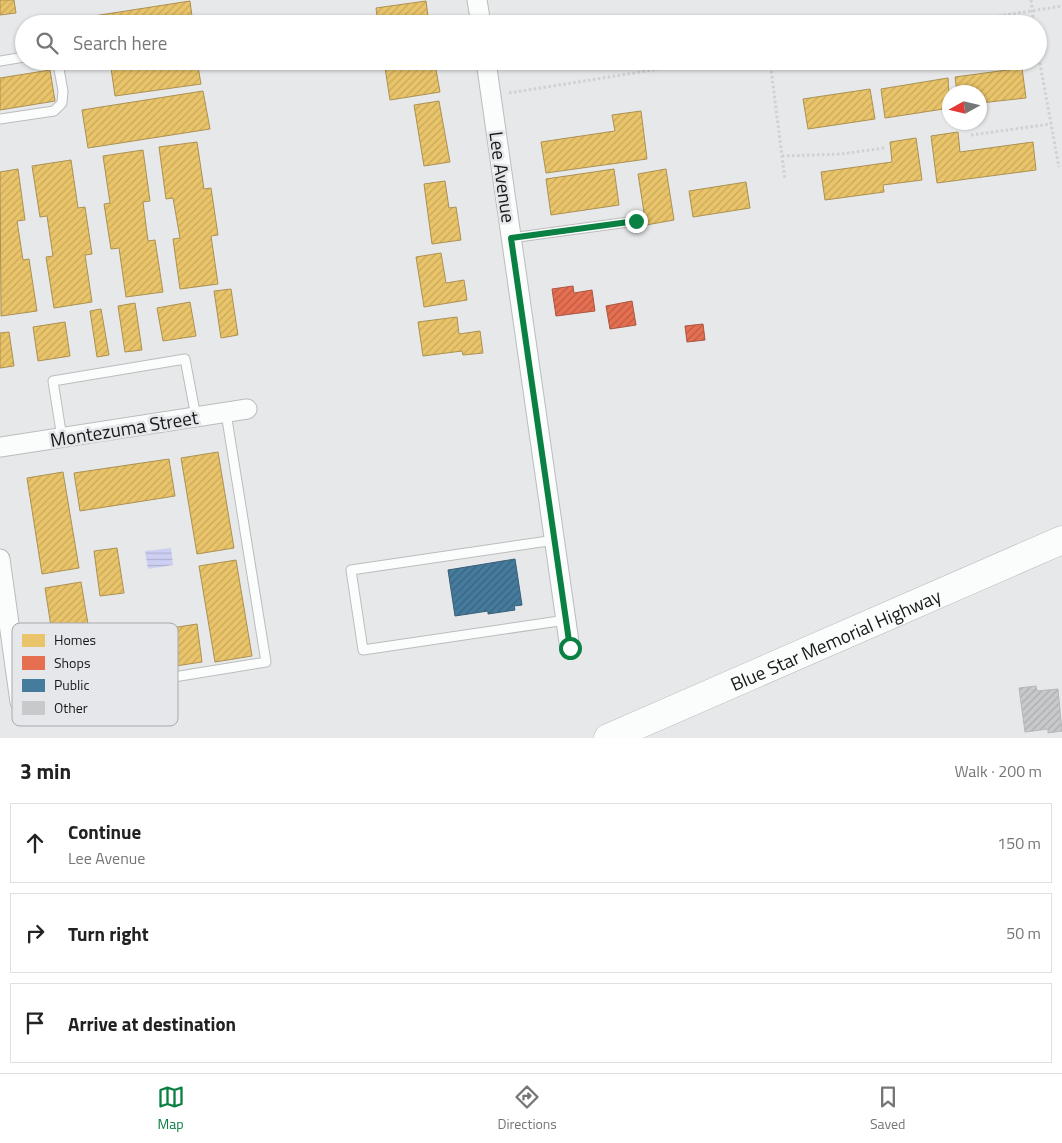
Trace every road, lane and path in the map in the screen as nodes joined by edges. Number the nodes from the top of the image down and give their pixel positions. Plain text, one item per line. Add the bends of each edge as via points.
1 (477, 0) edge
2 (1030, 0) edge
3 (1062, 6) edge
4 (1032, 11) junction
5 (480, 15) edge
6 (1006, 15) edge
7 (1033, 15) edge
8 (15, 58) edge
9 (0, 61) edge
10 (59, 70) edge
11 (487, 70) edge
12 (653, 70) edge
13 (771, 70) edge
14 (1041, 70) edge
15 (491, 96) junction
16 (0, 119) edge
17 (1051, 124) junction
18 (971, 136) dead end
19 (884, 148) dead end
20 (782, 156) junction
21 (1059, 167) dead end
22 (785, 180) dead end
23 (636, 221) dead end
24 (511, 238) junction
25 (247, 409) dead end
26 (226, 413) junction
27 (196, 417) junction
28 (62, 438) junction
29 (0, 448) edge
30 (555, 540) junction
31 (1062, 540) edge
32 (0, 560) edge
33 (566, 620) junction
34 (12, 645) edge
35 (570, 648) dead end
36 (178, 676) edge
37 (608, 738) edge

1 - 5 street
2 - 4 path
3 - 4 path
4 - 6 path
4 - 7 path
8 - 9 lane
10 - 16 lane via 62,103 54,111
11 - 15 street, Lee Avenue
12 - 15 path
13 - 20 path
14 - 17 path
15 - 24 street, Lee Avenue
17 - 18 path
17 - 21 path
19 - 20 path via 840,154
20 - 22 path
23 - 24 lane
24 - 30 street, Lee Avenue
25 - 26 street, Montezuma Street
26 - 27 street, Montezuma Street
26 - 36 lane via 266,662
27 - 28 street, Montezuma Street
27 - 28 lane via 185,359 53,382
28 - 29 street, Montezuma Street
30 - 33 street, Lee Avenue
30 - 33 lane via 351,570 363,650
31 - 37 highway, Blue Star Memorial Highway
32 - 34 street
33 - 35 street, Lee Avenue

